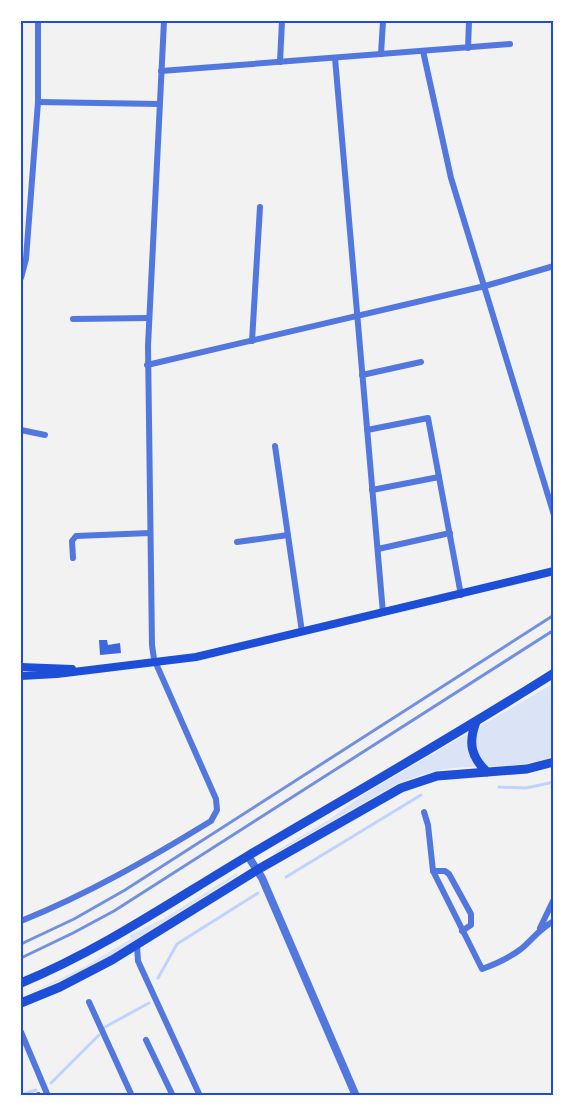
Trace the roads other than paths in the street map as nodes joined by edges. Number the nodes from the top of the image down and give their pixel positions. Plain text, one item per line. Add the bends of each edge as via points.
1 (38, 21) edge
2 (164, 21) edge
3 (282, 21) edge
4 (383, 21) edge
5 (470, 21) edge
6 (510, 44) dead end
7 (468, 48) junction
8 (423, 51) junction
9 (381, 54) junction
10 (335, 58) junction
11 (280, 62) junction
12 (161, 71) junction
13 (38, 102) junction
14 (159, 104) junction
15 (260, 207) dead end
16 (554, 266) edge
17 (21, 278) edge
18 (485, 286) junction
19 (357, 316) junction
20 (149, 318) junction
21 (73, 319) dead end
22 (252, 341) junction
23 (422, 362) dead end
24 (147, 365) junction
25 (362, 375) junction
26 (21, 430) edge
27 (367, 430) junction
28 (45, 435) dead end
29 (275, 446) dead end
30 (439, 477) junction
31 (372, 490) junction
32 (554, 515) edge
33 (150, 533) junction
34 (450, 534) junction
35 (288, 535) junction
36 (237, 542) dead end
37 (378, 549) junction
38 (73, 558) dead end
39 (554, 571) edge
40 (461, 595) junction
41 (383, 613) junction
42 (302, 632) junction
43 (156, 663) junction
44 (21, 667) edge
45 (78, 670) junction
46 (554, 673) edge
47 (21, 676) edge
48 (476, 722) junction
49 (554, 762) edge
50 (487, 772) junction
51 (424, 812) dead end
52 (248, 856) junction
53 (257, 870) junction
54 (433, 871) junction
55 (554, 899) edge
56 (21, 921) edge
57 (554, 921) edge
58 (539, 929) junction
59 (462, 931) junction
60 (137, 946) junction
61 (25, 981) edge
62 (21, 990) edge
63 (88, 1002) dead end
64 (21, 1003) edge
65 (21, 1032) edge
66 (146, 1040) dead end
67 (48, 1096) edge
68 (132, 1096) edge
69 (172, 1096) edge
70 (201, 1096) edge
71 (356, 1096) edge

1 - 13 street
2 - 12 street
3 - 11 street
4 - 9 street
5 - 7 street
6 - 7 street
7 - 8 street
8 - 9 street
8 - 18 street via 451,178
9 - 10 street
10 - 11 street
10 - 19 street
11 - 12 street
12 - 14 street
13 - 14 street
13 - 17 street
14 - 20 street
15 - 22 street
16 - 18 street
18 - 19 street
18 - 32 street
19 - 22 street
19 - 25 street
20 - 21 street
20 - 24 street
22 - 24 street
23 - 25 street
24 - 33 street
25 - 27 street
26 - 28 street
27 - 30 street via 428,418
27 - 31 street
29 - 35 street
30 - 31 street
30 - 34 street
31 - 37 street
33 - 38 street via 76,536 72,541
33 - 43 street via 152,645
34 - 37 street
34 - 40 street
35 - 36 street
35 - 42 street
37 - 41 street
39 - 40 main road
40 - 41 main road
41 - 42 main road
42 - 43 main road
43 - 45 main road
43 - 56 street via 218,810 210,821 121,875
44 - 45 main road
45 - 47 main road
46 - 48 main road
48 - 50 main road via 471,747
48 - 52 main road
49 - 50 main road
50 - 53 main road via 437,776 407,786
51 - 54 street
52 - 53 street
52 - 61 main road via 118,935
53 - 60 main road
53 - 71 street
54 - 59 street
54 - 59 street via 449,874 471,914 471,925
55 - 58 street
57 - 58 street
58 - 59 street via 513,954 482,969
60 - 64 main road via 95,970
60 - 70 street via 138,962
61 - 62 main road
63 - 68 street
65 - 67 street
66 - 69 street

